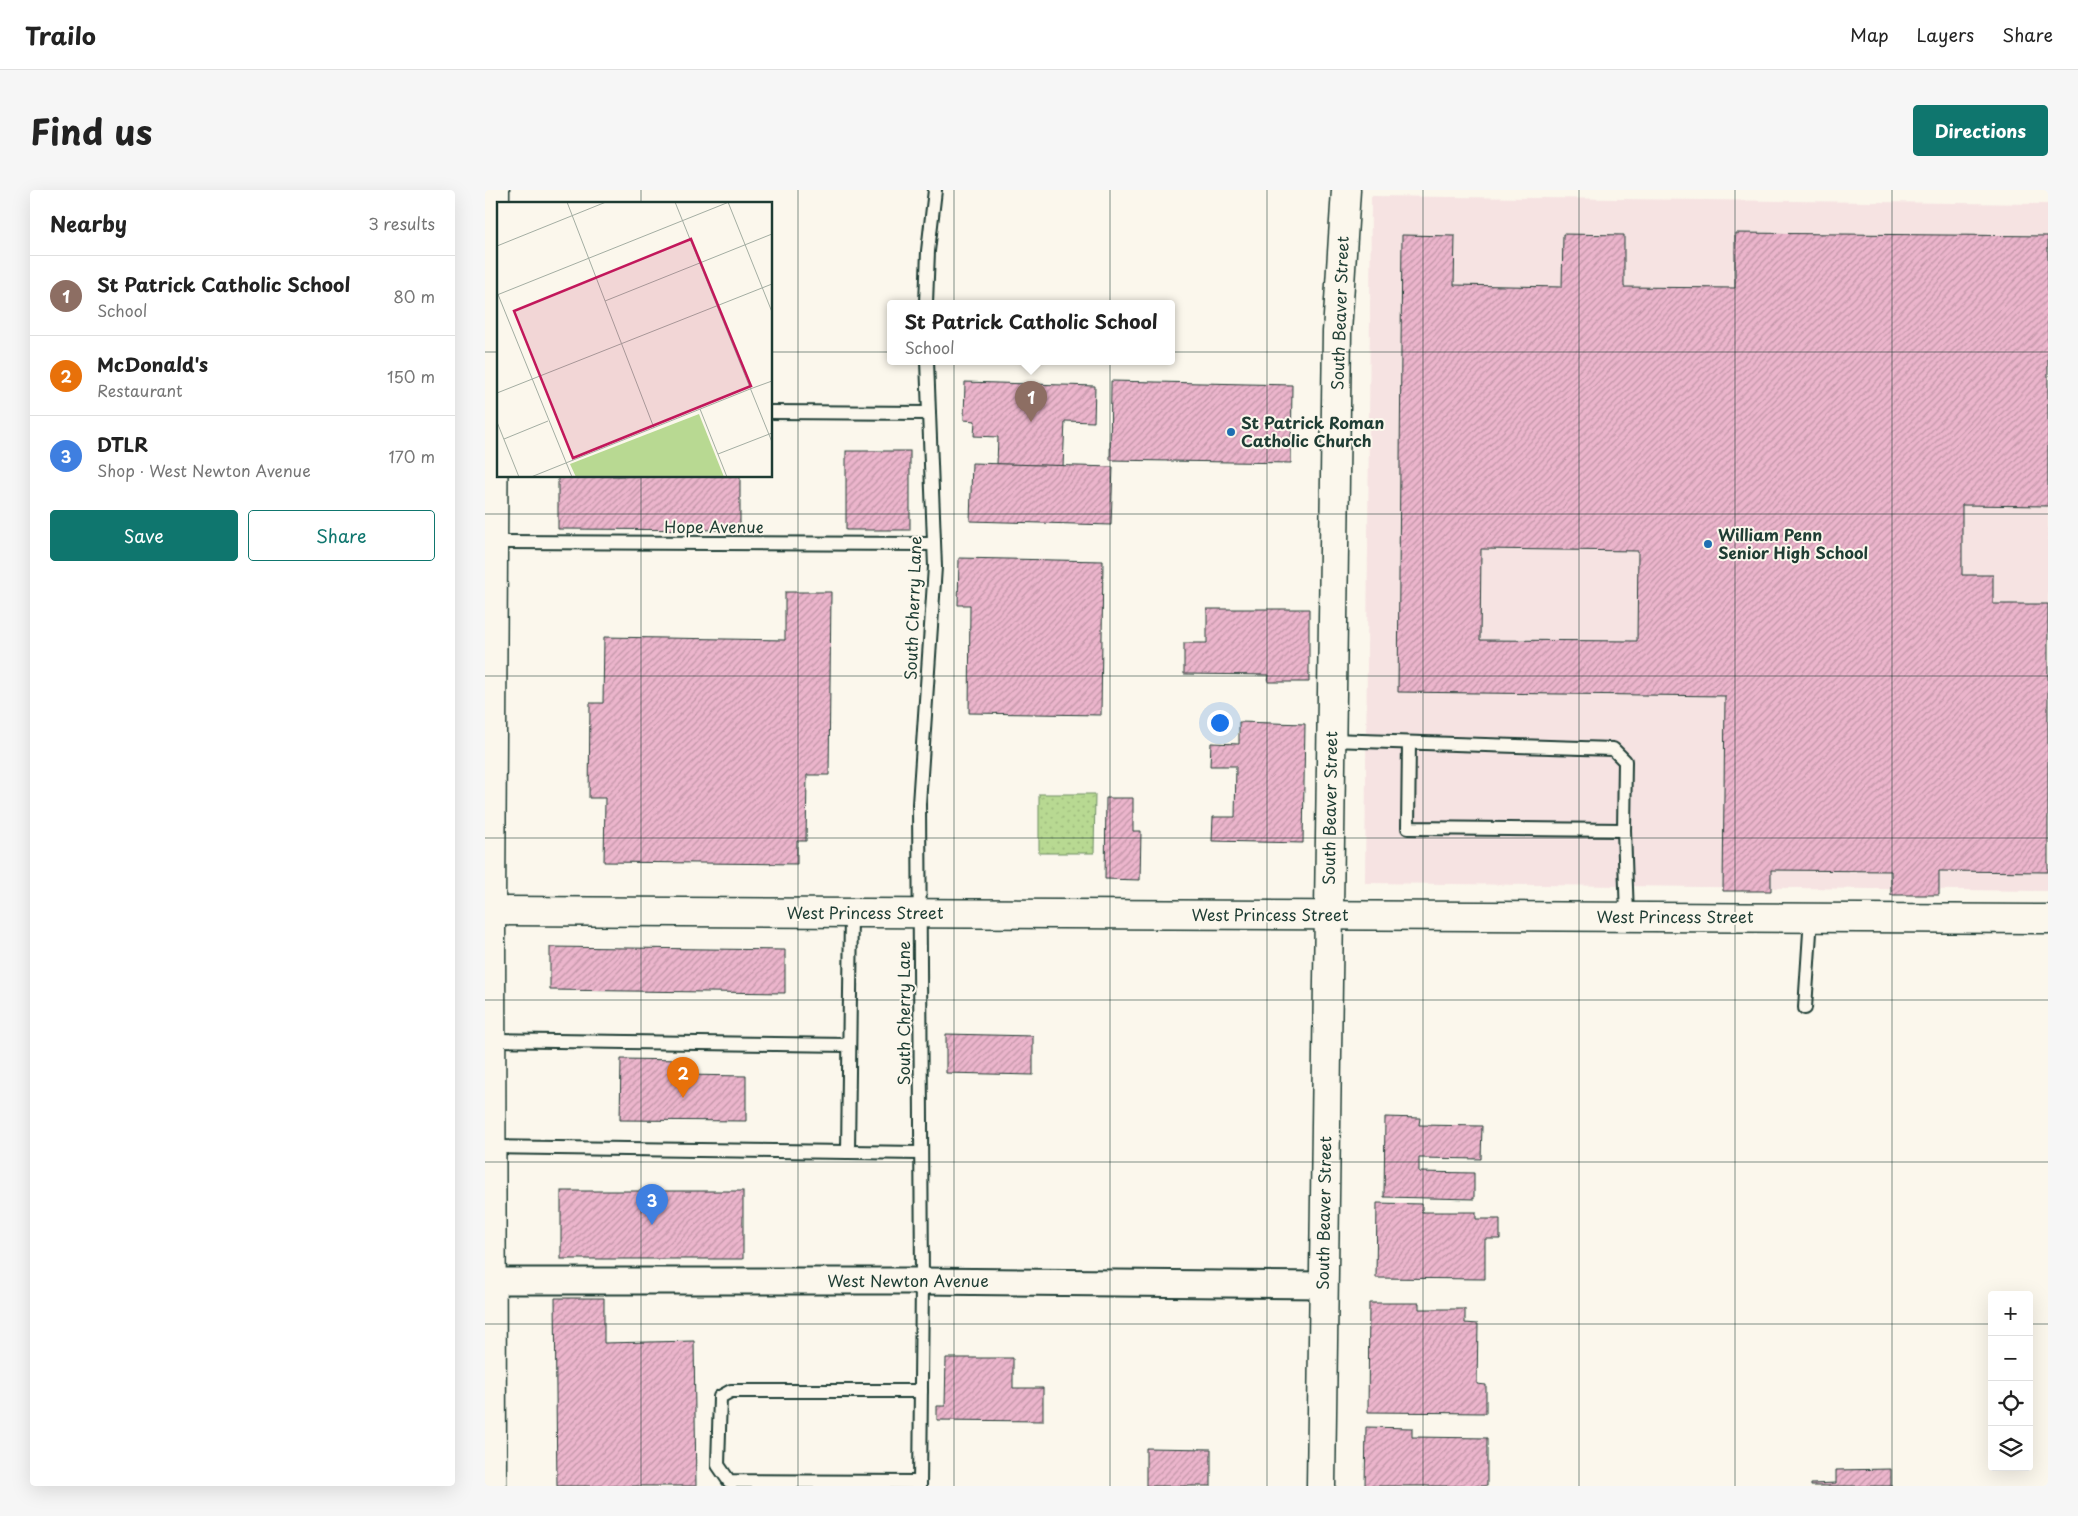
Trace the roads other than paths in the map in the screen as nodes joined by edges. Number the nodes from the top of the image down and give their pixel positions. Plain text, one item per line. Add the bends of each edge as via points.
1 (495, 190) edge
2 (935, 190) edge
3 (1346, 190) edge
4 (926, 300) edge
5 (927, 365) edge
6 (773, 412) edge
7 (929, 413) junction
8 (489, 542) edge
9 (934, 544) junction
10 (1331, 740) junction
11 (1409, 743) junction
12 (1624, 830) junction
13 (488, 911) edge
14 (851, 913) junction
15 (920, 913) junction
16 (1329, 915) junction
17 (1627, 916) junction
18 (1811, 917) junction
19 (2048, 918) edge
20 (1805, 1008) dead end
21 (491, 1040) junction
22 (849, 1045) junction
23 (492, 1148) junction
24 (848, 1152) junction
25 (921, 1153) junction
26 (489, 1281) edge
27 (922, 1281) junction
28 (1323, 1285) junction
29 (921, 1391) junction
30 (920, 1484) edge
31 (492, 1486) edge
32 (1321, 1486) edge

1 - 8 street
2 - 4 lane
3 - 10 street, South Beaver Street via 1337,332
5 - 7 lane, South Cherry Lane
6 - 7 lane
7 - 9 lane, South Cherry Lane
8 - 9 lane, Hope Avenue
8 - 13 street
9 - 15 lane, South Cherry Lane via 919,804
10 - 11 lane
10 - 16 street, South Beaver Street
11 - 12 lane via 1613,748 1625,761
11 - 12 lane via 1408,828
12 - 17 lane
13 - 14 street, West Princess Street
13 - 21 street
14 - 15 street, West Princess Street
14 - 22 lane
15 - 16 street, West Princess Street
15 - 25 lane, South Cherry Lane
16 - 17 street, West Princess Street
16 - 28 street, South Beaver Street
17 - 18 street, West Princess Street
18 - 19 street, West Princess Street
18 - 20 lane
21 - 22 lane
21 - 23 street
22 - 24 lane
23 - 24 lane
23 - 26 street
24 - 25 lane
25 - 27 lane, South Cherry Lane
26 - 27 street, West Newton Avenue
26 - 31 street
27 - 28 street, West Newton Avenue
27 - 29 lane, South Cherry Lane
28 - 32 street, South Beaver Street
29 - 30 lane, South Cherry Lane
29 - 30 lane via 731,1391 720,1397 718,1465 729,1481

